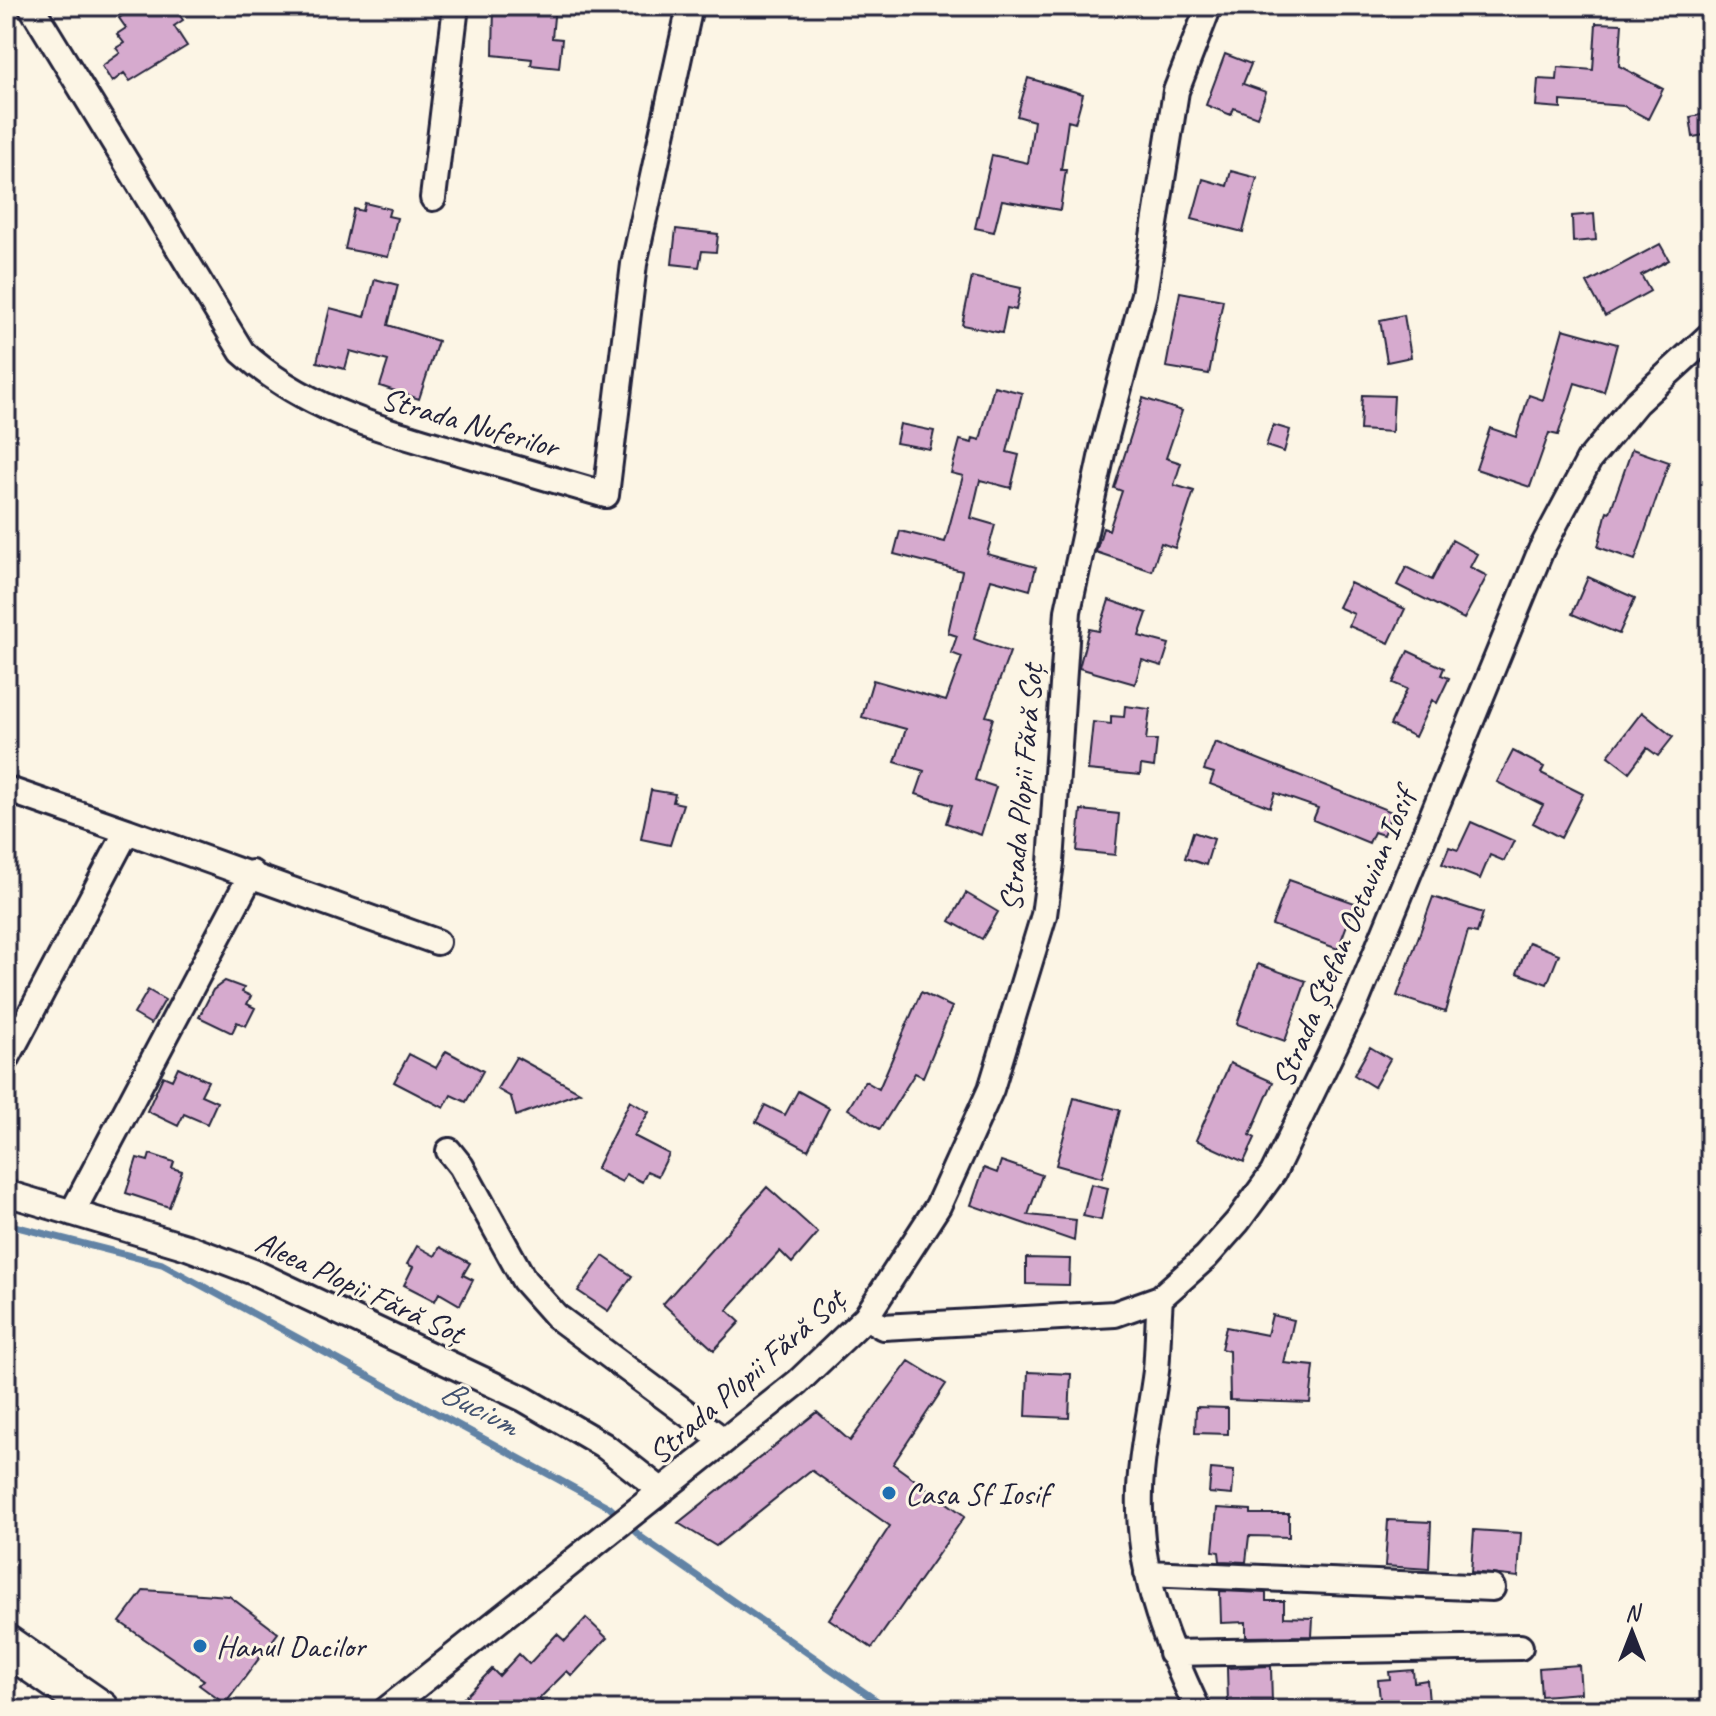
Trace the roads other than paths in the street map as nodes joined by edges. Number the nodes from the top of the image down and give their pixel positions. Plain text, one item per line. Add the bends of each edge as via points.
1 (31, 6) edge
2 (456, 6) edge
3 (690, 6) edge
4 (1209, 6) edge
5 (433, 198) dead end
6 (1710, 335) edge
7 (6, 789) edge
8 (127, 831) junction
9 (252, 873) junction
10 (437, 942) dead end
11 (6, 1060) edge
12 (449, 1151) dead end
13 (6, 1193) edge
14 (72, 1213) junction
15 (1160, 1298) junction
16 (866, 1317) junction
17 (723, 1440) junction
18 (662, 1491) junction
19 (1147, 1573) junction
20 (1492, 1588) dead end
21 (6, 1645) edge
22 (1520, 1647) dead end
23 (1171, 1653) junction
24 (6, 1675) edge
25 (57, 1710) edge
26 (100, 1710) edge
27 (386, 1710) edge
28 (1198, 1710) edge

1 - 3 street, Strada Nuferilor via 242,352 267,375 355,421 606,495 634,264
2 - 5 street
4 - 16 street, Strada Plopii Fără Soț via 1176,91 1144,294 1068,611 1044,915 991,1089 938,1206
6 - 15 street, Strada Ștefan Octavian Iosif via 1636,403 1589,460 1541,550 1356,1002 1273,1173 1206,1257
7 - 8 street
8 - 9 street
8 - 11 street
9 - 10 street
9 - 14 street
12 - 17 street via 524,1280 556,1316
13 - 14 street, Aleea Plopii Fără Soț
14 - 18 street, Aleea Plopii Fără Soț via 256,1273 468,1372 603,1445
15 - 16 street, Strada Ștefan Octavian Iosif via 1115,1314 1069,1319 883,1327
15 - 19 street via 1141,1468 1139,1512
16 - 17 street, Strada Plopii Fără Soț via 798,1382
17 - 18 street, Strada Plopii Fără Soț
18 - 27 street, Strada Plopii Fără Soț
19 - 20 street
19 - 23 street
21 - 26 main road
22 - 23 street
23 - 28 street
24 - 25 main road

